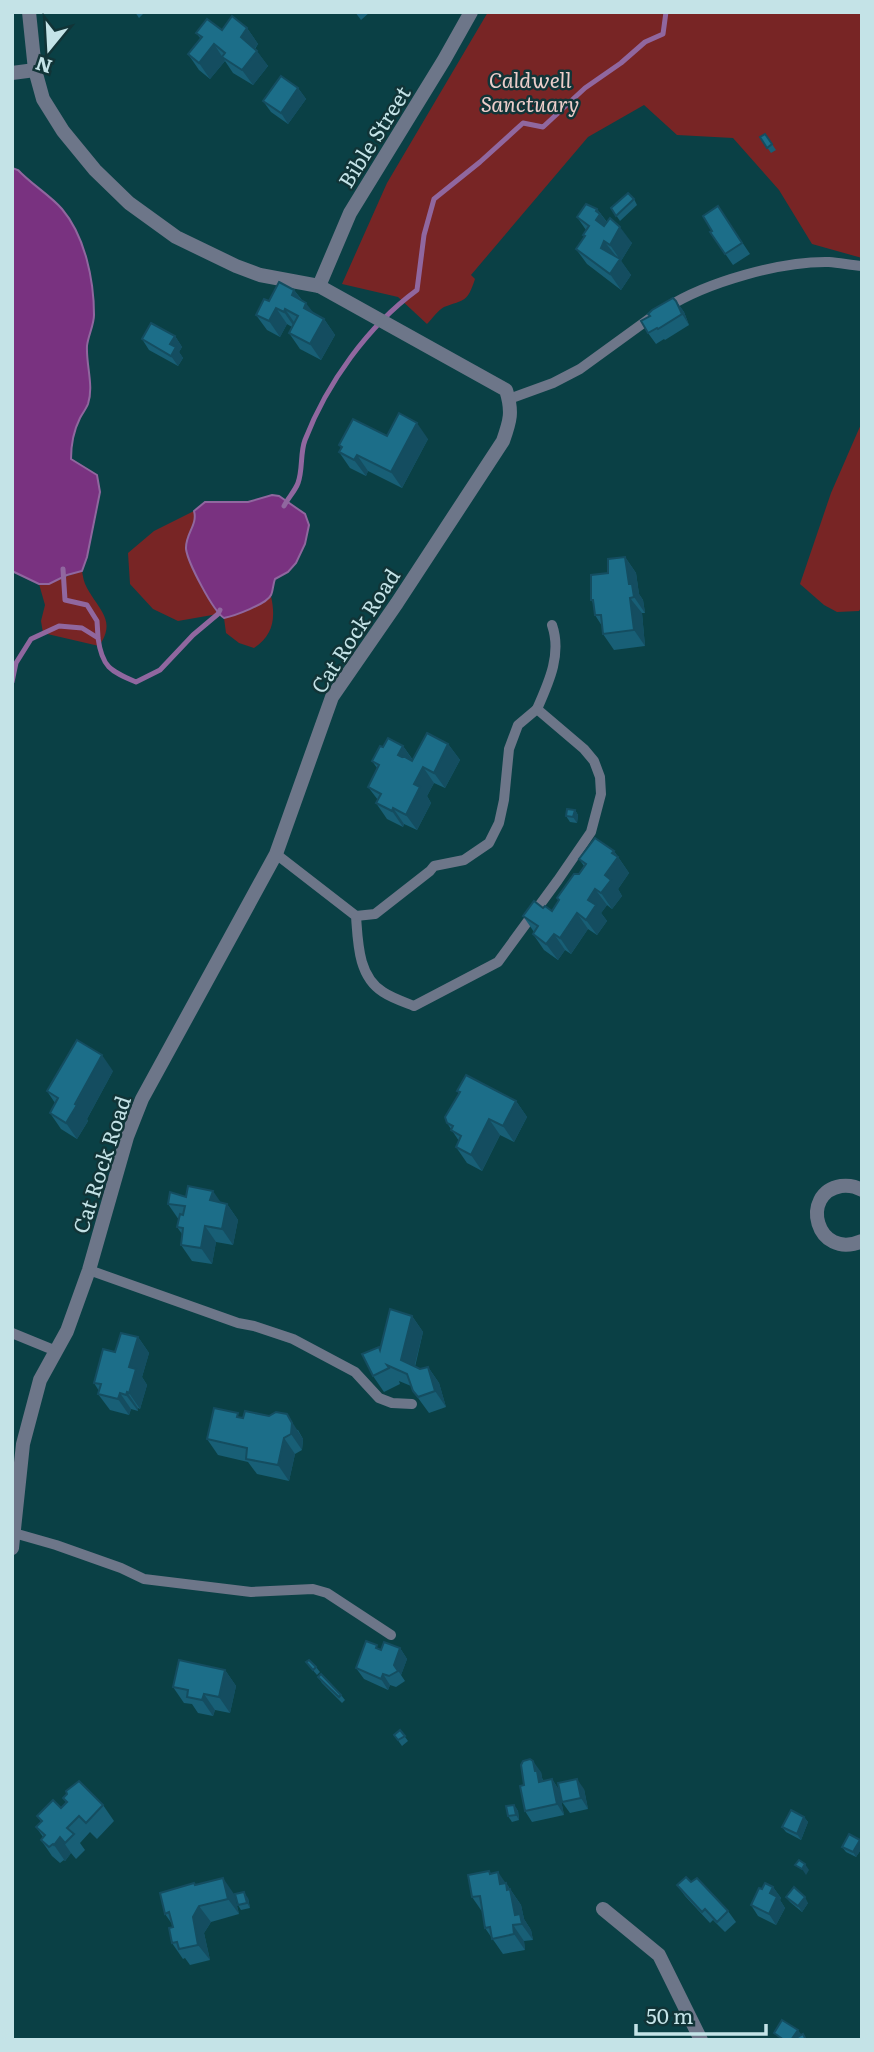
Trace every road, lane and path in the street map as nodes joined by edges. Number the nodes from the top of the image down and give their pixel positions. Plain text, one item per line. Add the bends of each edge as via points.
1 (29, 12) edge
2 (471, 12) edge
3 (35, 70) junction
4 (12, 73) edge
5 (862, 266) edge
6 (319, 286) junction
7 (509, 399) junction
8 (552, 625) dead end
9 (537, 709) junction
10 (276, 854) junction
11 (356, 916) junction
12 (862, 1190) edge
13 (862, 1241) edge
14 (89, 1270) junction
15 (12, 1333) edge
16 (56, 1351) junction
17 (412, 1404) edge
18 (13, 1540) edge
19 (391, 1635) dead end
20 (603, 1909) dead end
21 (701, 2040) edge

1 - 3 street
2 - 6 street, Bible Street via 350,213
3 - 4 street
3 - 6 street via 43,99 63,131 129,203 176,237 236,266
5 - 7 lane via 827,262 777,267 716,284 673,303 580,369
6 - 7 street via 506,390
7 - 10 street, Cat Rock Road via 512,409 503,442 332,697
8 - 9 lane via 557,638 553,670
9 - 11 lane via 518,725 509,749 504,800 489,844 464,860 434,866 375,914
9 - 11 lane via 594,761 601,794 585,841 498,962 414,1006 383,992 370,980 362,964
10 - 11 lane
10 - 14 street, Cat Rock Road via 142,1099
12 - 13 street via 835,1187 816,1211 827,1238 844,1245
14 - 16 street, Cat Rock Road
14 - 17 lane via 293,1339 355,1372 379,1398
15 - 16 lane
16 - 18 street, Cat Rock Road via 40,1380 23,1444
18 - 19 lane via 82,1554 144,1579 251,1592 313,1589 327,1593
20 - 21 street via 659,1955

